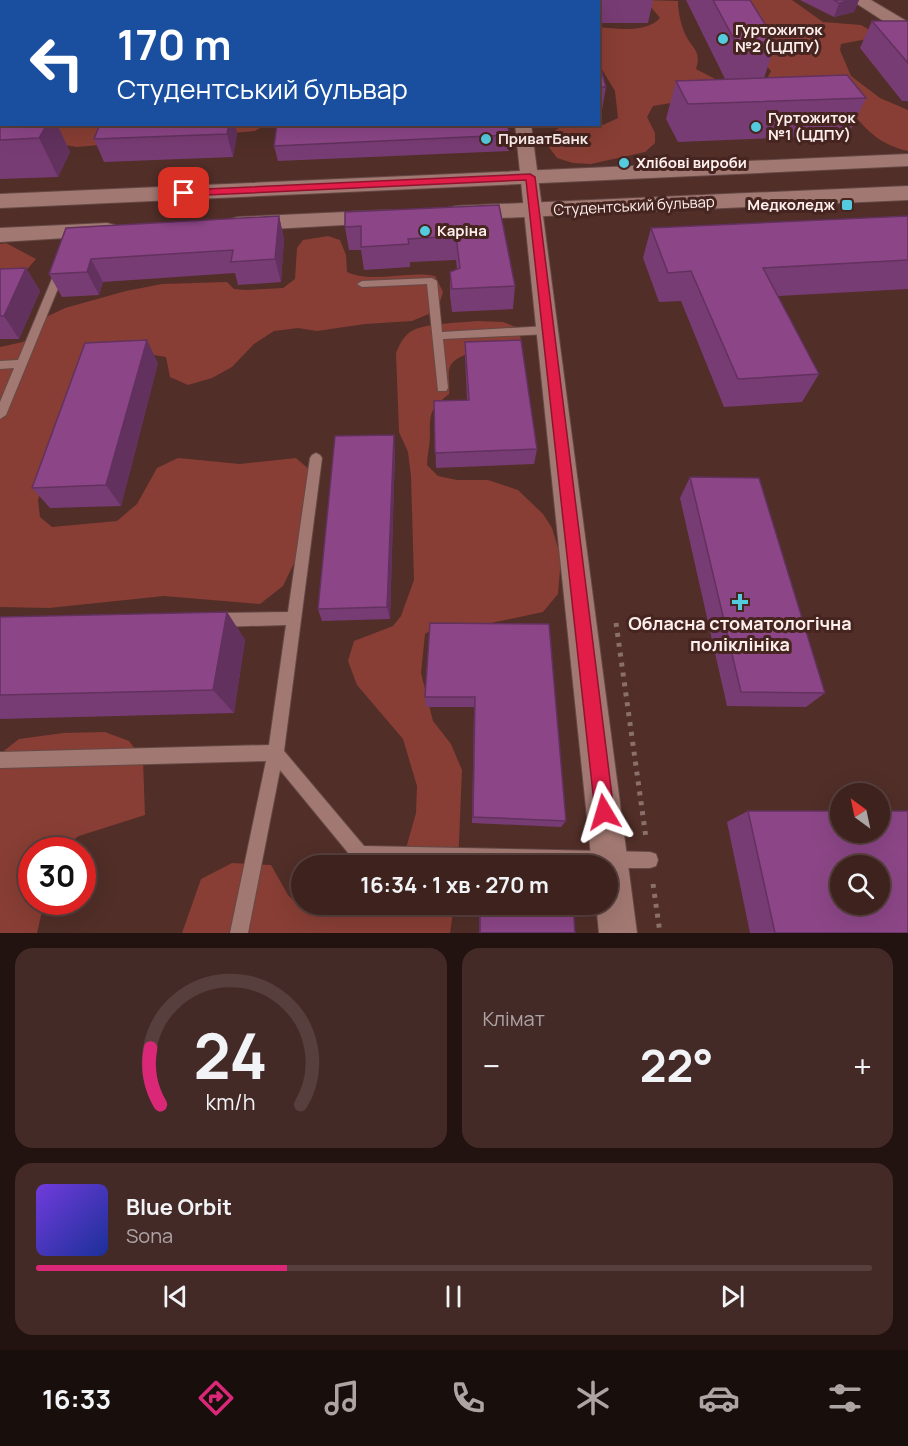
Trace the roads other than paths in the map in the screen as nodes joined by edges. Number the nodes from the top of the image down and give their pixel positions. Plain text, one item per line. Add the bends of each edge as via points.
1 (860, 0) edge
2 (908, 29) edge
3 (523, 126) edge
4 (908, 160) edge
5 (530, 177) junction
6 (908, 193) edge
7 (0, 201) edge
8 (534, 210) junction
9 (429, 215) edge
10 (405, 216) edge
11 (217, 225) edge
12 (123, 229) edge
13 (0, 235) edge
14 (67, 255) edge
15 (362, 284) dead end
16 (548, 330) junction
17 (437, 336) junction
18 (22, 364) junction
19 (0, 365) edge
20 (442, 388) dead end
21 (0, 415) edge
22 (315, 458) dead end
23 (294, 618) junction
24 (200, 621) edge
25 (276, 753) junction
26 (0, 760) edge
27 (422, 855) edge
28 (610, 855) edge
29 (618, 858) edge
30 (650, 860) dead end
31 (616, 915) edge
32 (239, 933) edge
33 (618, 933) edge

1 - 2 street
3 - 5 street
4 - 5 street, Студентський бульвар
5 - 7 street, Студентський бульвар
5 - 8 street
6 - 8 street, Студентський бульвар
8 - 9 street, Студентський бульвар
8 - 16 street
10 - 11 street
12 - 13 street via 74,238
14 - 18 lane
15 - 17 lane via 432,280
16 - 17 lane
16 - 28 street
17 - 20 lane
18 - 19 lane
18 - 21 lane
22 - 23 lane
23 - 24 lane
23 - 25 lane
25 - 26 lane
25 - 27 lane via 360,854
25 - 32 lane
29 - 30 lane
31 - 33 street

